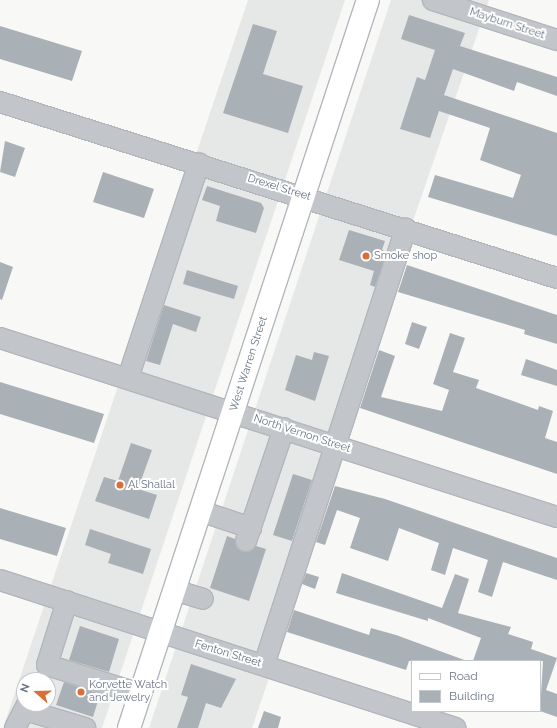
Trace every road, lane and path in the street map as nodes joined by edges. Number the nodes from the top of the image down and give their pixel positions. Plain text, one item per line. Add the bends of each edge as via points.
1 (368, 0) edge
2 (433, 0) edge
3 (482, 7) edge
4 (557, 40) edge
5 (0, 102) edge
6 (200, 163) junction
7 (303, 196) junction
8 (406, 229) junction
9 (557, 278) edge
10 (0, 338) edge
11 (128, 378) junction
12 (233, 412) junction
13 (284, 428) junction
14 (335, 445) junction
15 (200, 511) junction
16 (557, 517) edge
17 (0, 580) edge
18 (174, 590) junction
19 (203, 599) dead end
20 (67, 601) junction
21 (160, 632) junction
22 (264, 665) junction
23 (43, 672) edge
24 (56, 676) edge
25 (140, 694) junction
26 (23, 712) edge
27 (40, 712) edge
28 (15, 728) edge
29 (85, 728) edge
30 (129, 728) edge
31 (456, 728) edge

1 - 7 main road, West Warren Street
2 - 3 street, Mayburn Street
3 - 4 street, Mayburn Street
5 - 6 street, Drexel Street
6 - 7 street, Drexel Street
6 - 11 street
7 - 8 street, Drexel Street
7 - 12 main road, West Warren Street
8 - 9 street, Drexel Street
8 - 14 street
10 - 11 street, North Vernon Street
11 - 12 street, North Vernon Street
12 - 13 street, North Vernon Street
12 - 15 main road, West Warren Street
13 - 14 street, North Vernon Street
13 - 15 street via 249,534
14 - 16 street, North Vernon Street
14 - 22 street
15 - 18 main road, West Warren Street
17 - 20 street, Fenton Street
18 - 19 street
18 - 21 main road, West Warren Street
20 - 21 street, Fenton Street
20 - 23 street
21 - 22 street, Fenton Street
21 - 25 main road, West Warren Street
22 - 31 street, Fenton Street
24 - 25 street
25 - 30 main road, West Warren Street
26 - 28 street
27 - 29 street

